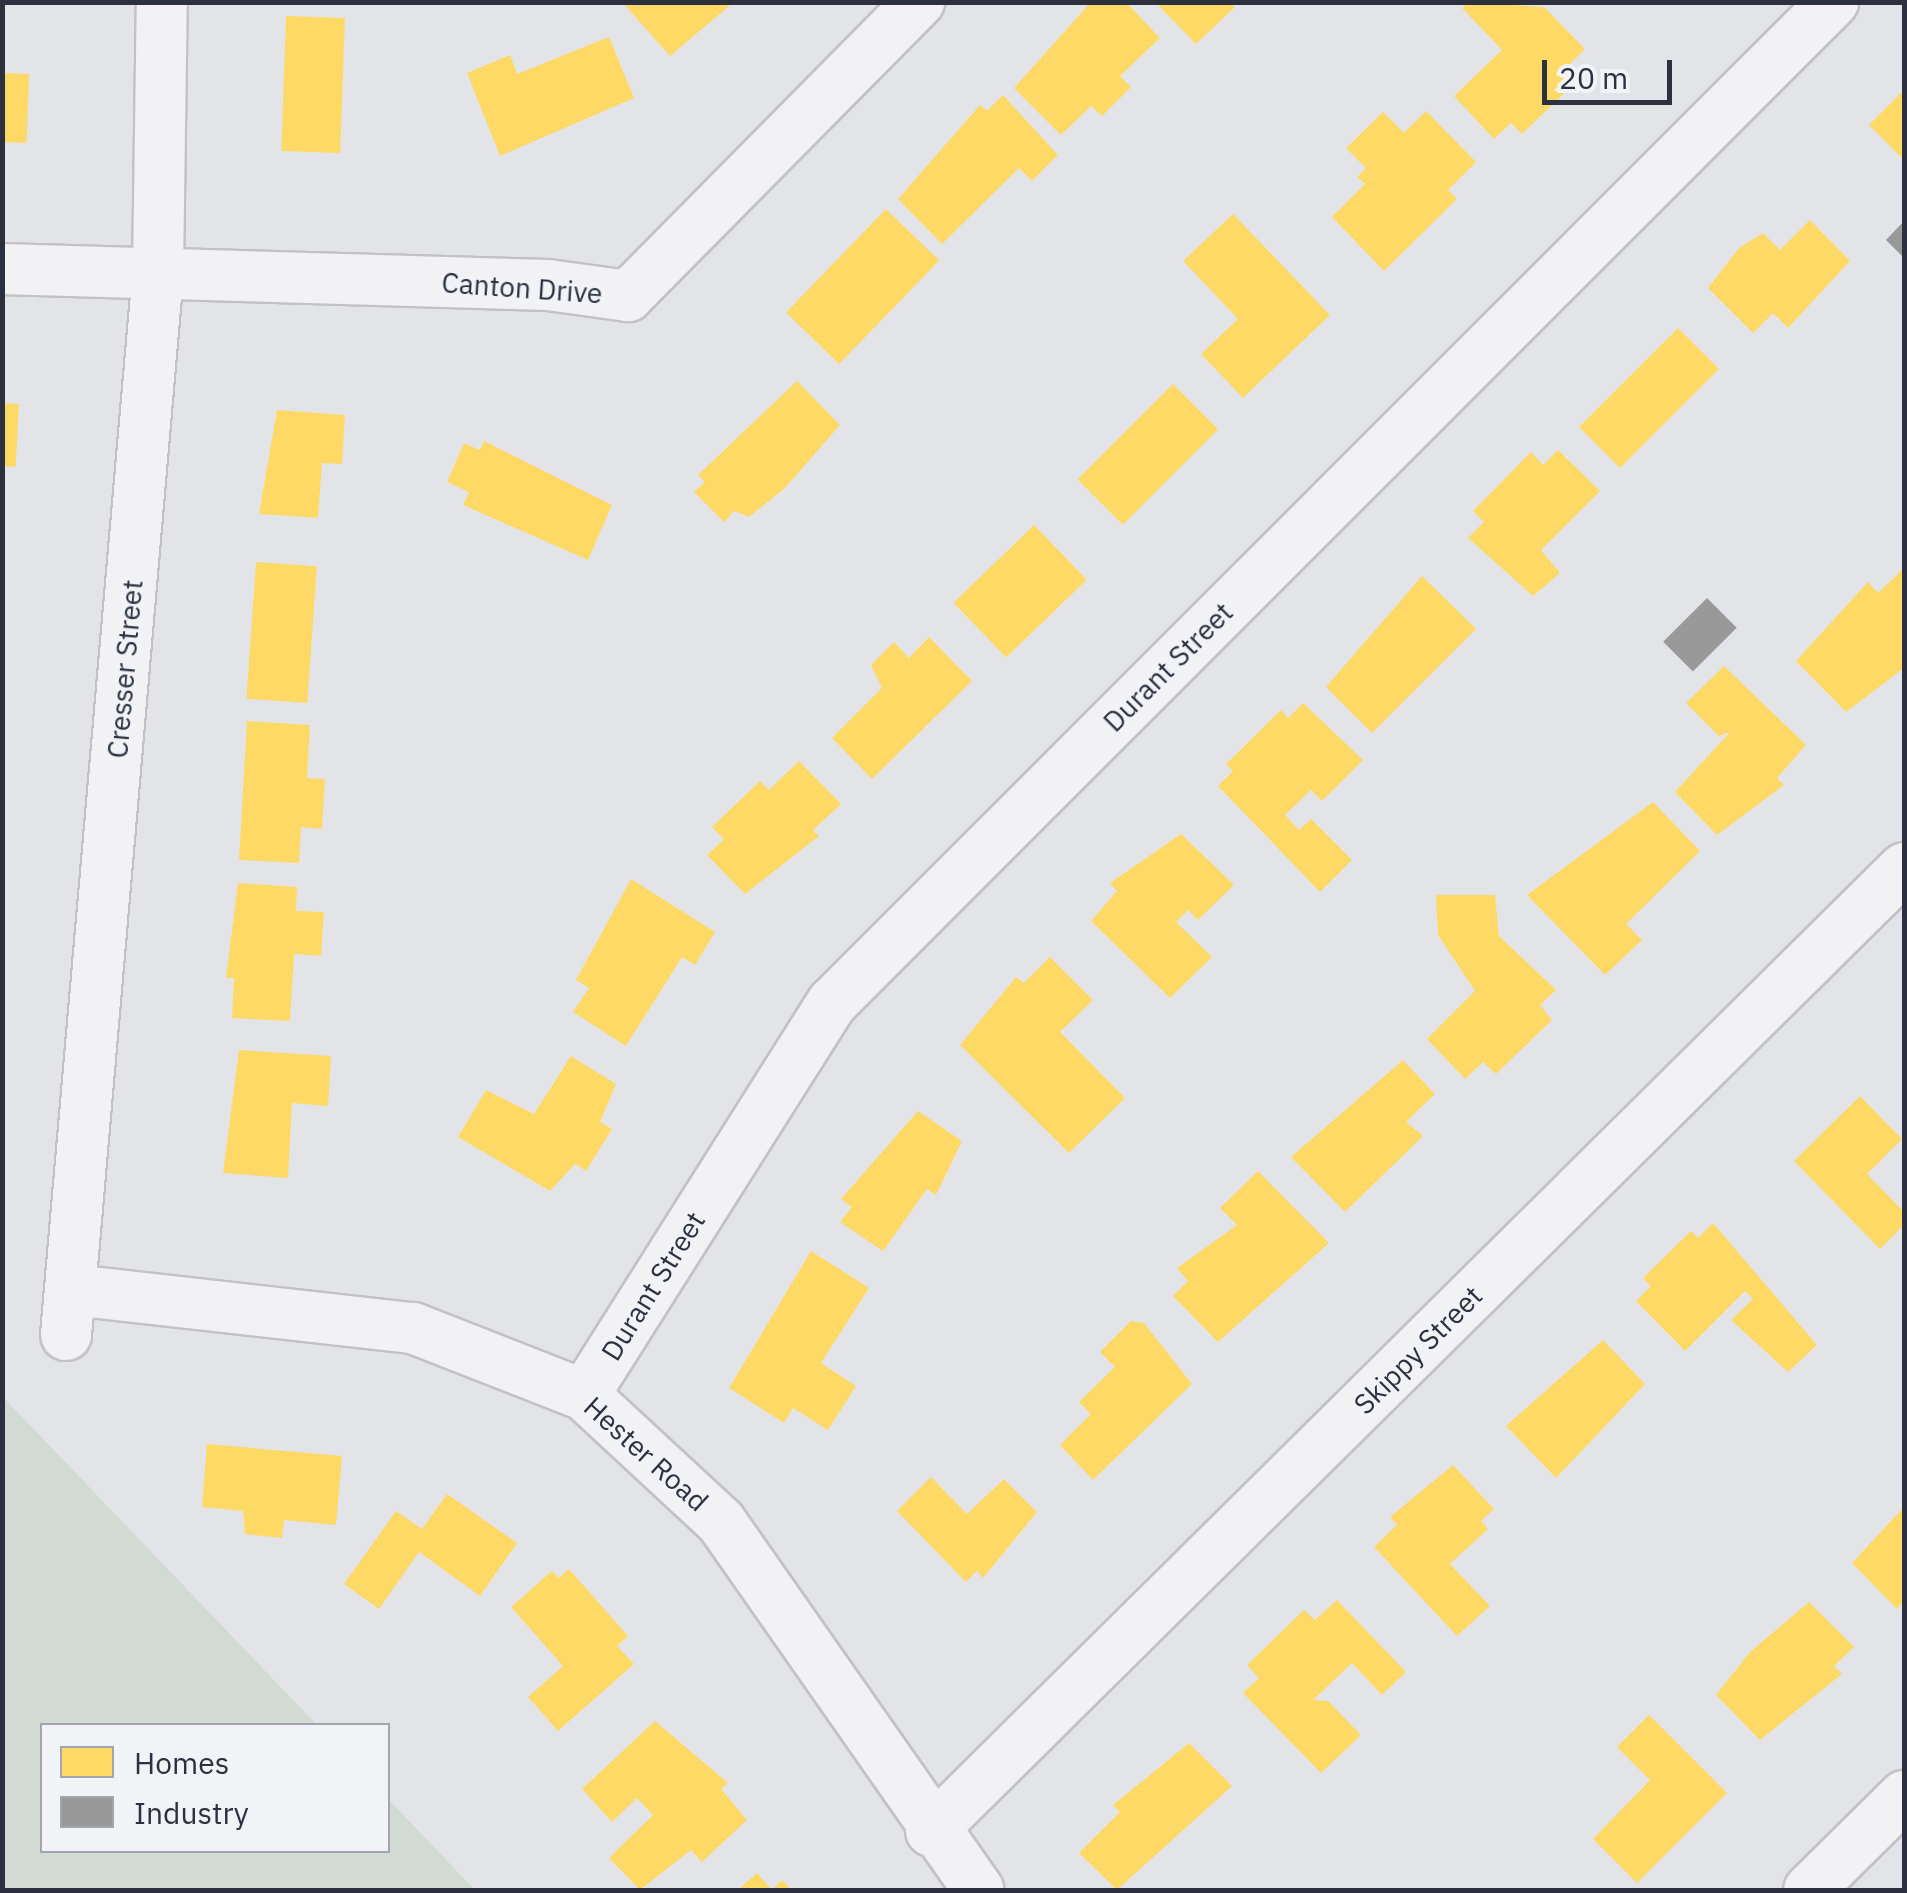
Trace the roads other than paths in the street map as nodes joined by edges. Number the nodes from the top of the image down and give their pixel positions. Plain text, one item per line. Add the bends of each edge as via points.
1 (162, 2) edge
2 (919, 2) edge
3 (1833, 2) edge
4 (2, 268) edge
5 (158, 273) junction
6 (1904, 868) edge
7 (69, 1312) joint
8 (584, 1395) junction
9 (1904, 1796) edge
10 (931, 1831) junction
11 (979, 1890) edge
12 (1809, 1890) edge

1 - 5 street, Cresser Street
2 - 5 street, Canton Drive via 628,296 548,285
3 - 8 street, Durant Street via 832,1003
4 - 5 street, Canton Drive
5 - 7 street, Cresser Street
6 - 10 street, Skippy Street
7 - 8 street, Hester Road via 413,1328
8 - 10 street, Hester Road via 721,1522
9 - 12 street
10 - 11 street, Hester Road

